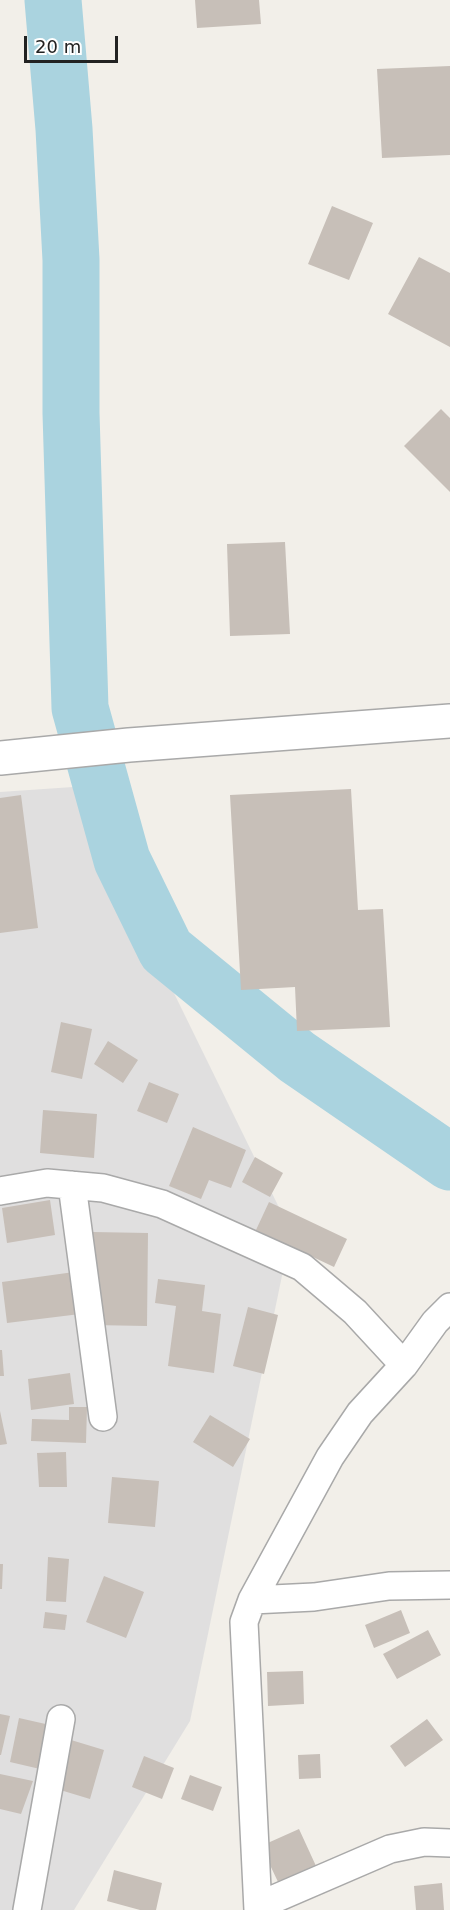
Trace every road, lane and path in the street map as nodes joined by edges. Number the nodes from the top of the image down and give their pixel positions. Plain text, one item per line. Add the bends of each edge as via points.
1 (450, 721) edge
2 (15, 756) edge
3 (72, 1185) junction
4 (0, 1191) edge
5 (450, 1307) edge
6 (404, 1365) junction
7 (103, 1417) dead end
8 (450, 1585) edge
9 (252, 1600) junction
10 (62, 1719) dead end
11 (450, 1843) edge
12 (258, 1908) edge
13 (27, 1910) edge

1 - 2 street
3 - 4 street via 47,1183
3 - 6 street via 103,1188 162,1204 302,1267 355,1312
3 - 7 street
5 - 6 street
6 - 9 street via 360,1413 330,1457
8 - 9 street via 389,1586 314,1597
9 - 12 street via 244,1622
10 - 13 street
11 - 12 street via 424,1842 390,1850

